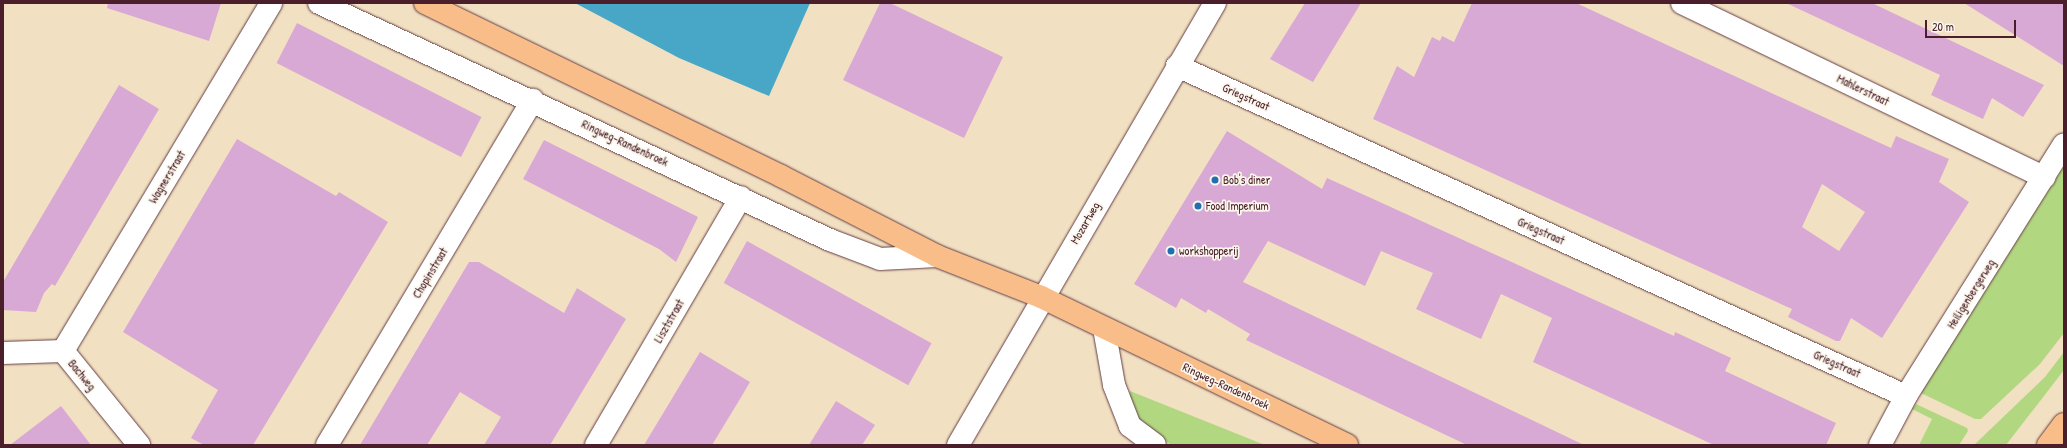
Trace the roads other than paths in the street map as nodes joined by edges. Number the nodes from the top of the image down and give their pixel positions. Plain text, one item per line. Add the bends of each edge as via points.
1 (271, 3) edge
2 (319, 3) edge
3 (425, 3) edge
4 (1215, 3) edge
5 (1682, 3) edge
6 (1177, 66) junction
7 (533, 100) junction
8 (2064, 144) edge
9 (2044, 177) junction
10 (742, 197) junction
11 (937, 256) junction
12 (1041, 297) junction
13 (1104, 328) junction
14 (63, 351) junction
15 (3, 353) edge
16 (1906, 396) junction
17 (2064, 424) edge
18 (139, 445) edge
19 (327, 445) edge
20 (596, 445) edge
21 (958, 445) edge
22 (1155, 445) edge
23 (1347, 445) edge
24 (1880, 445) edge
25 (2048, 445) edge

1 - 14 street, Wagnerstraat
2 - 7 street, Ringweg-Randenbroek
3 - 11 main road, Ringweg-Randenbroek via 781,176
4 - 6 street, Mozartweg
5 - 9 street, Mahlerstraat
6 - 12 street, Mozartweg
6 - 16 street, Griegstraat
7 - 10 street, Ringweg-Randenbroek
7 - 19 street, Chopinstraat
8 - 9 street, Heiligenbergerweg
9 - 16 street, Heiligenbergerweg
10 - 11 street, Ringweg-Randenbroek via 830,240 880,259
10 - 20 street, Lisztstraat
11 - 12 main road, Ringweg-Randenbroek
12 - 13 main road, Ringweg-Randenbroek
12 - 21 street, Mozartweg
13 - 22 street via 1114,385 1130,426
13 - 23 main road, Ringweg-Randenbroek
14 - 15 street, Bachweg
14 - 18 street, Bachweg
16 - 24 street, Heiligenbergerweg
17 - 25 main road

